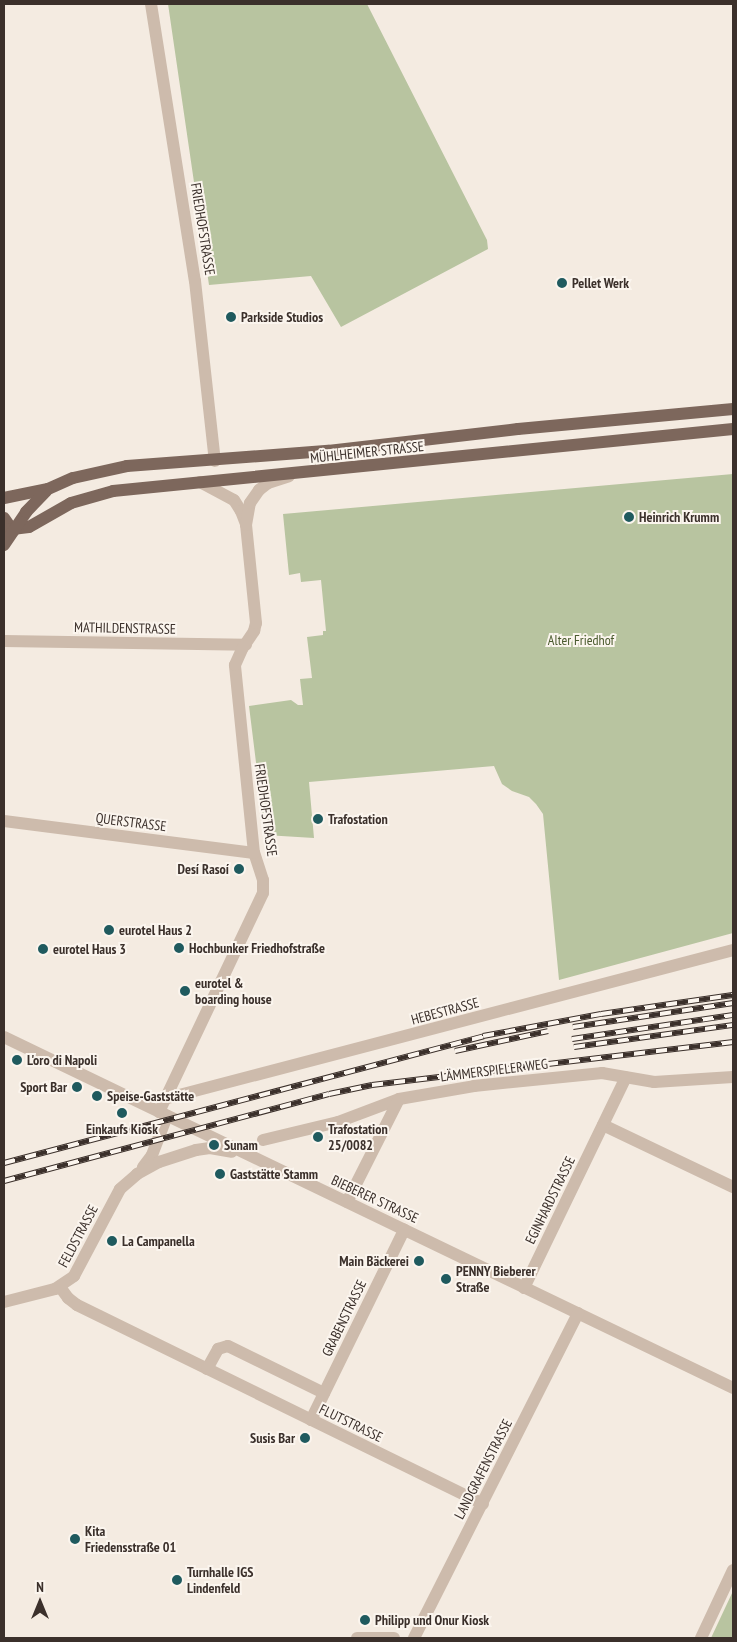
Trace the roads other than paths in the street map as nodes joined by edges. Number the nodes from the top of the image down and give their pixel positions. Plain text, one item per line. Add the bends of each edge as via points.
1 (152, 4) edge
2 (733, 409) edge
3 (733, 429) edge
4 (215, 461) junction
5 (297, 474) junction
6 (200, 482) junction
7 (48, 489) junction
8 (4, 498) edge
9 (4, 518) edge
10 (246, 525) junction
11 (8, 530) edge
12 (4, 545) edge
13 (4, 641) edge
14 (246, 645) junction
15 (4, 822) edge
16 (254, 853) junction
17 (733, 950) edge
18 (4, 1037) edge
19 (626, 1076) junction
20 (733, 1077) edge
21 (164, 1100) junction
22 (399, 1100) junction
23 (163, 1114) junction
24 (603, 1125) junction
25 (263, 1140) dead end
26 (249, 1156) junction
27 (137, 1174) junction
28 (733, 1187) edge
29 (347, 1202) junction
30 (404, 1230) junction
31 (60, 1287) junction
32 (524, 1288) junction
33 (4, 1302) edge
34 (578, 1313) junction
35 (207, 1369) junction
36 (733, 1388) edge
37 (324, 1393) junction
38 (311, 1420) junction
39 (483, 1504) junction
40 (733, 1570) edge
41 (358, 1638) edge
42 (394, 1638) edge
43 (414, 1638) edge
44 (701, 1638) edge

1 - 4 street, FRIEDHOFSTRASSE via 189,237
2 - 4 main road, MÜHLHEIMER STRASSE
3 - 5 main road, MÜHLHEIMER STRASSE
4 - 7 main road, MÜHLHEIMER STRASSE via 127,466 73,478
5 - 6 main road, MÜHLHEIMER STRASSE
5 - 10 street, FRIEDHOFSTRASSE via 268,483 259,490 252,499
6 - 10 street, FRIEDHOFSTRASSE via 234,500
6 - 11 main road, MÜHLHEIMER STRASSE via 90,496 71,503 35,525
7 - 8 main road, MÜHLHEIMER STRASSE
7 - 11 main road
9 - 11 main road
10 - 14 street, FRIEDHOFSTRASSE via 256,622
11 - 12 main road
13 - 14 street, MATHILDENSTRASSE
14 - 16 street, FRIEDHOFSTRASSE via 237,660 235,674
15 - 16 street, QUERSTRASSE
16 - 21 street, FRIEDHOFSTRASSE via 263,880 263,893
17 - 21 street, HEBESTRASSE
18 - 23 street, BIEBERER STRASSE
19 - 20 street, LÄMMERSPIELER WEG via 661,1082
19 - 22 street, LÄMMERSPIELER WEG via 608,1073 474,1086
19 - 24 street, EGINHARDSTRASSE
21 - 23 street, FRIEDHOFSTRASSE
22 - 25 street, LÄMMERSPIELER WEG via 338,1122
22 - 29 street
23 - 26 street, BIEBERER STRASSE
23 - 27 street, FELDSTRASSE via 152,1155
24 - 28 street
24 - 32 street, EGINHARDSTRASSE
26 - 27 street, FELDSTRASSE via 210,1148 196,1150 159,1162
26 - 29 street, BIEBERER STRASSE
27 - 31 street, FELDSTRASSE via 120,1189 79,1270
29 - 30 street, BIEBERER STRASSE
30 - 32 street, BIEBERER STRASSE
30 - 37 street, GRABENSTRASSE
31 - 33 street, FELDSTRASSE
31 - 35 street, FLUTSTRASSE via 77,1305
32 - 34 street, BIEBERER STRASSE
34 - 36 street, BIEBERER STRASSE
34 - 39 street, LANDGRAFENSTRASSE
35 - 37 street, FLUTSTRASSE via 218,1349 228,1346
35 - 38 street, FLUTSTRASSE
37 - 38 street, GRABENSTRASSE
38 - 39 street, FLUTSTRASSE
39 - 43 street, LANDGRAFENSTRASSE
40 - 44 street
41 - 42 street

